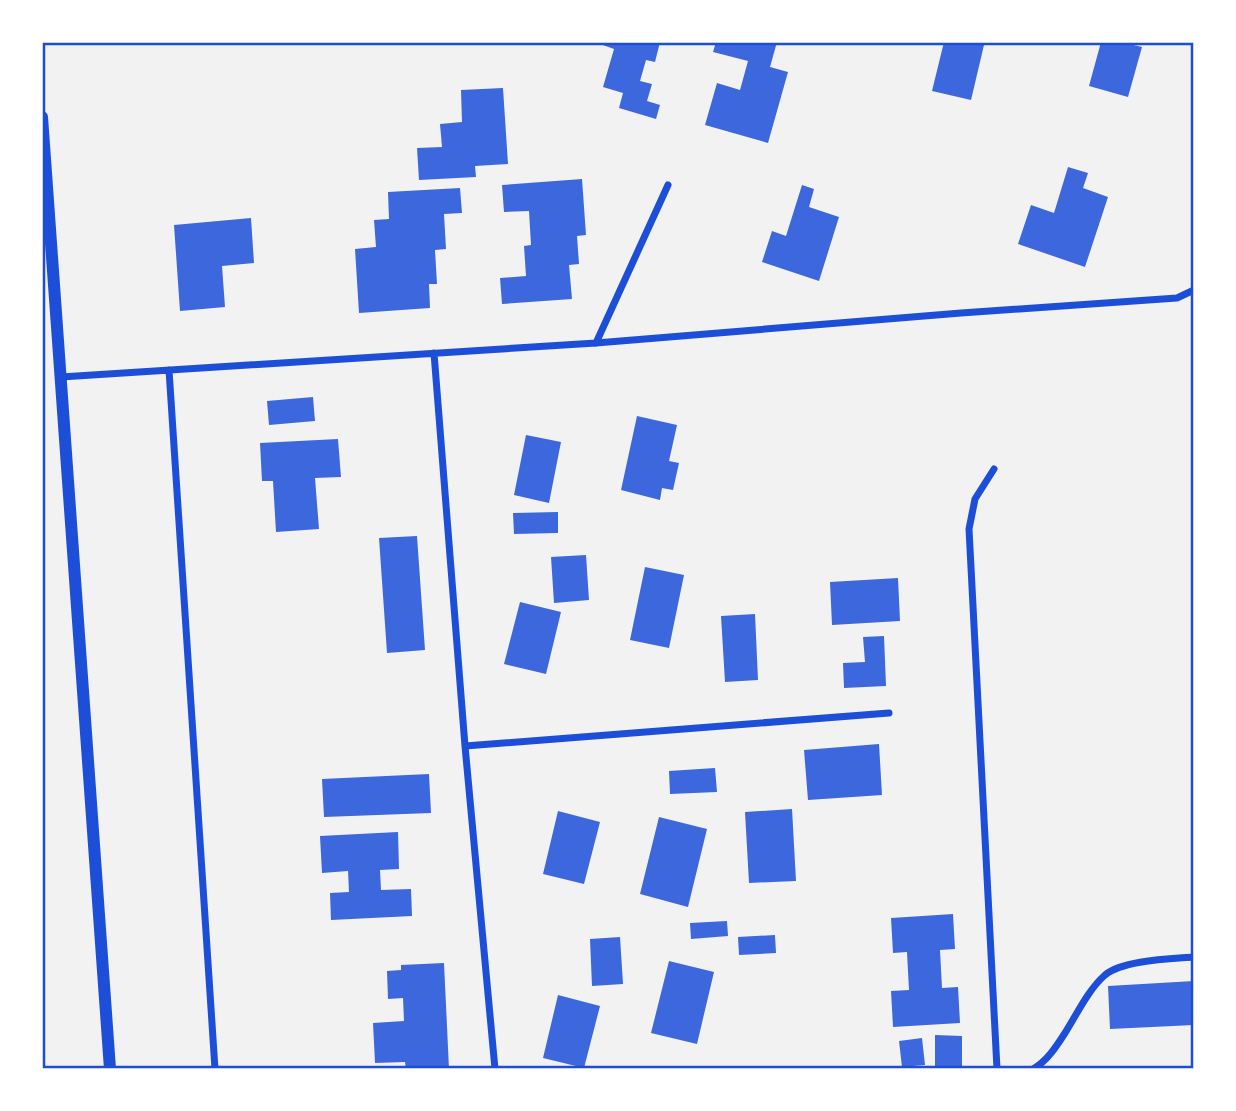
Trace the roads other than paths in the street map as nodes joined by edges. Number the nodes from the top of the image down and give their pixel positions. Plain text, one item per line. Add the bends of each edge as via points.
1 (42, 117) edge
2 (668, 185) dead end
3 (1194, 290) edge
4 (596, 343) junction
5 (434, 353) junction
6 (169, 370) junction
7 (61, 377) junction
8 (994, 469) dead end
9 (889, 713) dead end
10 (465, 746) junction
11 (1194, 957) edge
12 (110, 1069) edge
13 (215, 1069) edge
14 (495, 1069) edge
15 (996, 1069) edge
16 (1033, 1069) edge

1 - 7 street
2 - 4 street
3 - 4 street via 1177,298
4 - 5 street
5 - 6 street
5 - 10 street
6 - 7 street
6 - 13 street
7 - 12 street
8 - 15 street via 975,499 969,529
9 - 10 street
10 - 14 street
11 - 16 street via 1137,962 1107,973 1054,1050

